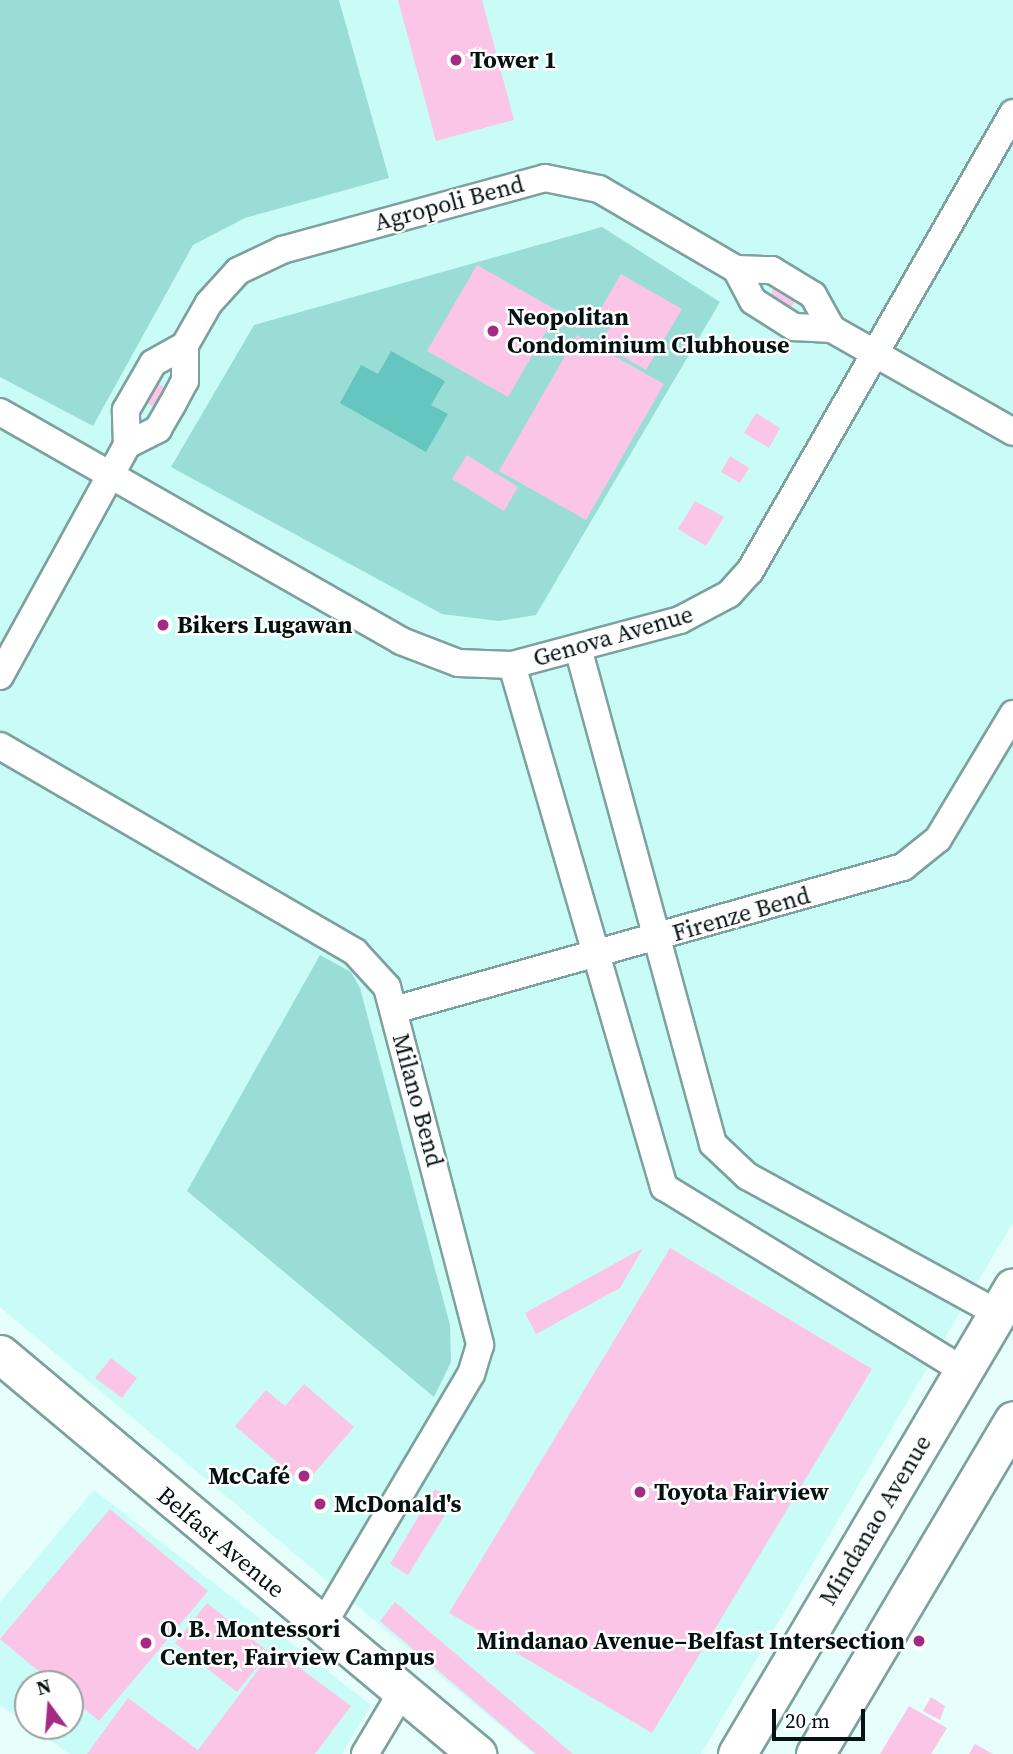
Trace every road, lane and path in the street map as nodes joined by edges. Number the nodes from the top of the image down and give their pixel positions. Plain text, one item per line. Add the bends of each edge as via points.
1 (1013, 113) edge
2 (736, 269) junction
3 (832, 328) junction
4 (185, 345) junction
5 (874, 355) junction
6 (0, 412) edge
7 (1013, 432) edge
8 (127, 445) junction
9 (112, 472) junction
10 (578, 648) junction
11 (512, 665) junction
12 (0, 676) edge
13 (1013, 715) edge
14 (0, 746) edge
15 (653, 939) junction
16 (594, 955) junction
17 (394, 1010) junction
18 (1005, 1300) edge
19 (0, 1354) edge
20 (964, 1370) junction
21 (1013, 1420) edge
22 (322, 1626) junction
23 (402, 1692) junction
24 (365, 1754) edge
25 (477, 1754) edge
26 (737, 1754) edge
27 (815, 1754) edge

1 - 5 street, Genova Avenue
2 - 3 street, Agropoli Bend via 772,270 813,295
2 - 3 street via 753,301 794,327
2 - 4 street, Agropoli Bend via 599,189 545,178 258,260 222,287
3 - 5 street, Agropoli Bend
4 - 8 street, Agropoli Bend via 153,363 126,410
4 - 8 street via 185,381 172,405 158,429
5 - 7 street, Agropoli Bend
5 - 10 street, Genova Avenue via 750,571 729,594 680,620
6 - 9 street, Genova Avenue
8 - 9 street
9 - 11 street, Genova Avenue via 401,642 458,663
9 - 12 street
10 - 11 street, Genova Avenue
10 - 15 street
11 - 16 street
13 - 15 street, Firenze Bend via 923,856 883,875
14 - 17 street, Milano Bend via 355,952 374,967
15 - 16 street, Firenze Bend
15 - 18 street via 702,1120 729,1163
16 - 17 street, Firenze Bend
16 - 20 street via 664,1188
17 - 22 street, Milano Bend via 473,1307 479,1352
18 - 20 main road, Mindanao Avenue
19 - 22 main road, Belfast Avenue
20 - 26 main road, Mindanao Avenue
21 - 27 main road
22 - 23 main road, Belfast Avenue
23 - 24 street
23 - 25 main road, Belfast Avenue

